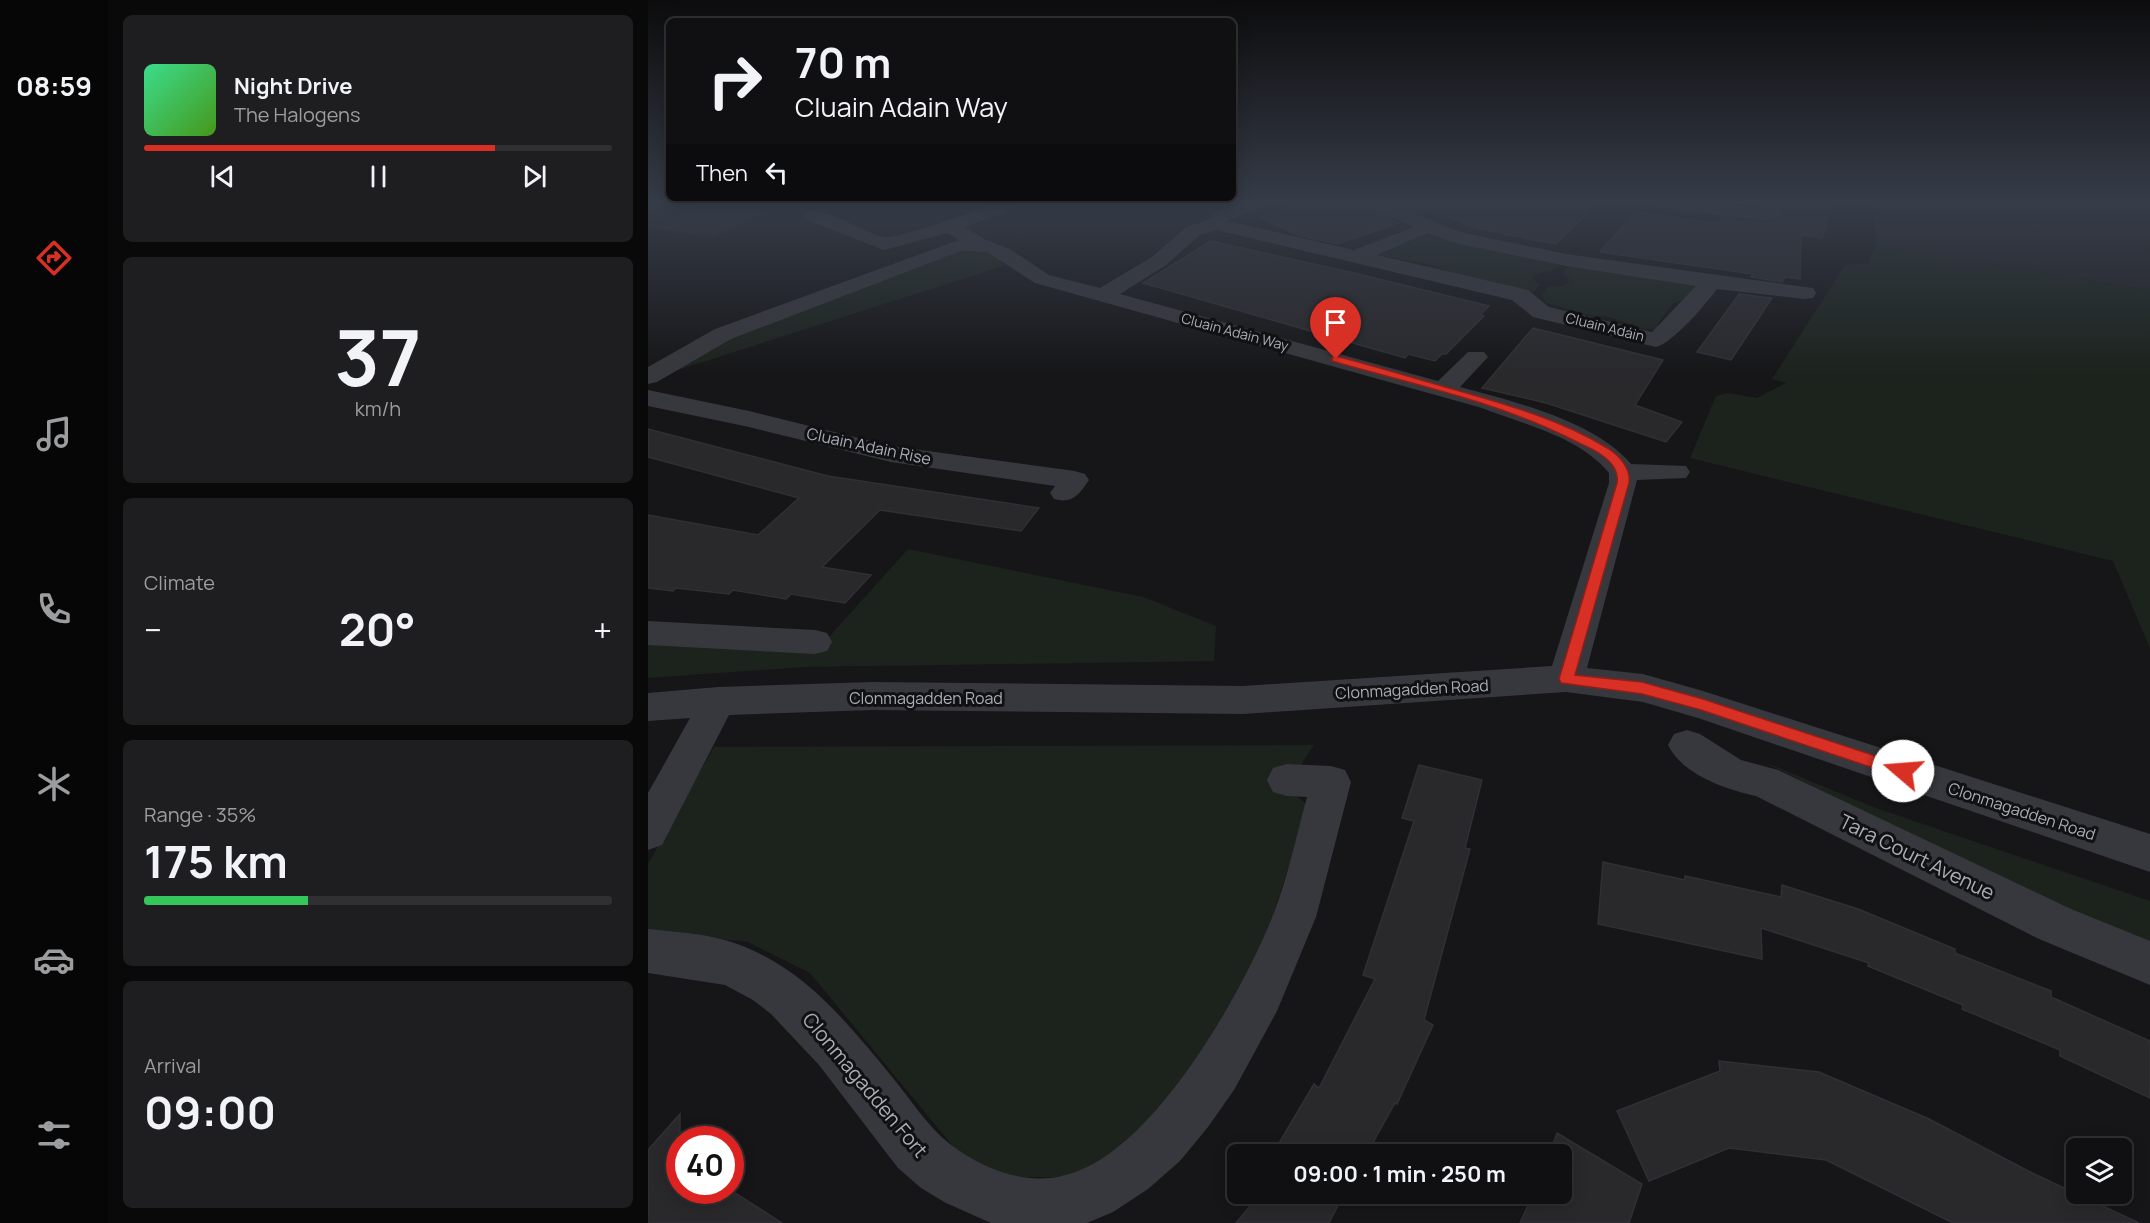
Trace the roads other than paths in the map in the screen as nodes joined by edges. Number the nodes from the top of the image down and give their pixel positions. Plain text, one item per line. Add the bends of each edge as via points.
1 (917, 261) edge
2 (1016, 261) edge
3 (1159, 261) edge
4 (1377, 261) edge
5 (1573, 261) edge
6 (1706, 281) junction
7 (1805, 293) dead end
8 (1102, 296) junction
9 (1476, 357) dead end
10 (648, 376) edge
11 (1444, 389) junction
12 (648, 398) edge
13 (1623, 472) junction
14 (1676, 472) dead end
15 (1064, 493) dead end
16 (648, 633) edge
17 (815, 642) dead end
18 (1566, 679) junction
19 (718, 701) junction
20 (648, 707) edge
21 (1687, 745) dead end
22 (1287, 780) dead end
23 (648, 832) edge
24 (2150, 853) edge
25 (648, 951) edge
26 (2150, 963) edge

1 - 10 street via 723,334
2 - 8 street, Cluain Adain Way via 1042,279
3 - 8 street
4 - 6 street, Cluain Adáin via 1520,295 1541,312 1656,340 1707,288
5 - 6 street
6 - 7 street
8 - 11 street, Cluain Adain Way via 1262,349
9 - 11 street
11 - 13 street, Cluain Adain Way via 1555,427 1606,452
12 - 15 street, Cluain Adain Rise via 749,418 891,454 1075,480
13 - 14 street
13 - 18 street
16 - 17 street
18 - 19 street, Clonmagadden Road via 1243,700 872,696
18 - 24 street, Clonmagadden Road via 1642,688 1703,705
19 - 20 street, Clonmagadden Road
19 - 23 street
21 - 26 street, Tara Court Avenue via 1731,774 1764,782 2055,924
22 - 25 street, Clonmagadden Fort via 1331,782 1295,915 1256,1004 1185,1115 1141,1161 1092,1194 1032,1207 982,1193 929,1161 816,1025 785,994 748,971 708,958

